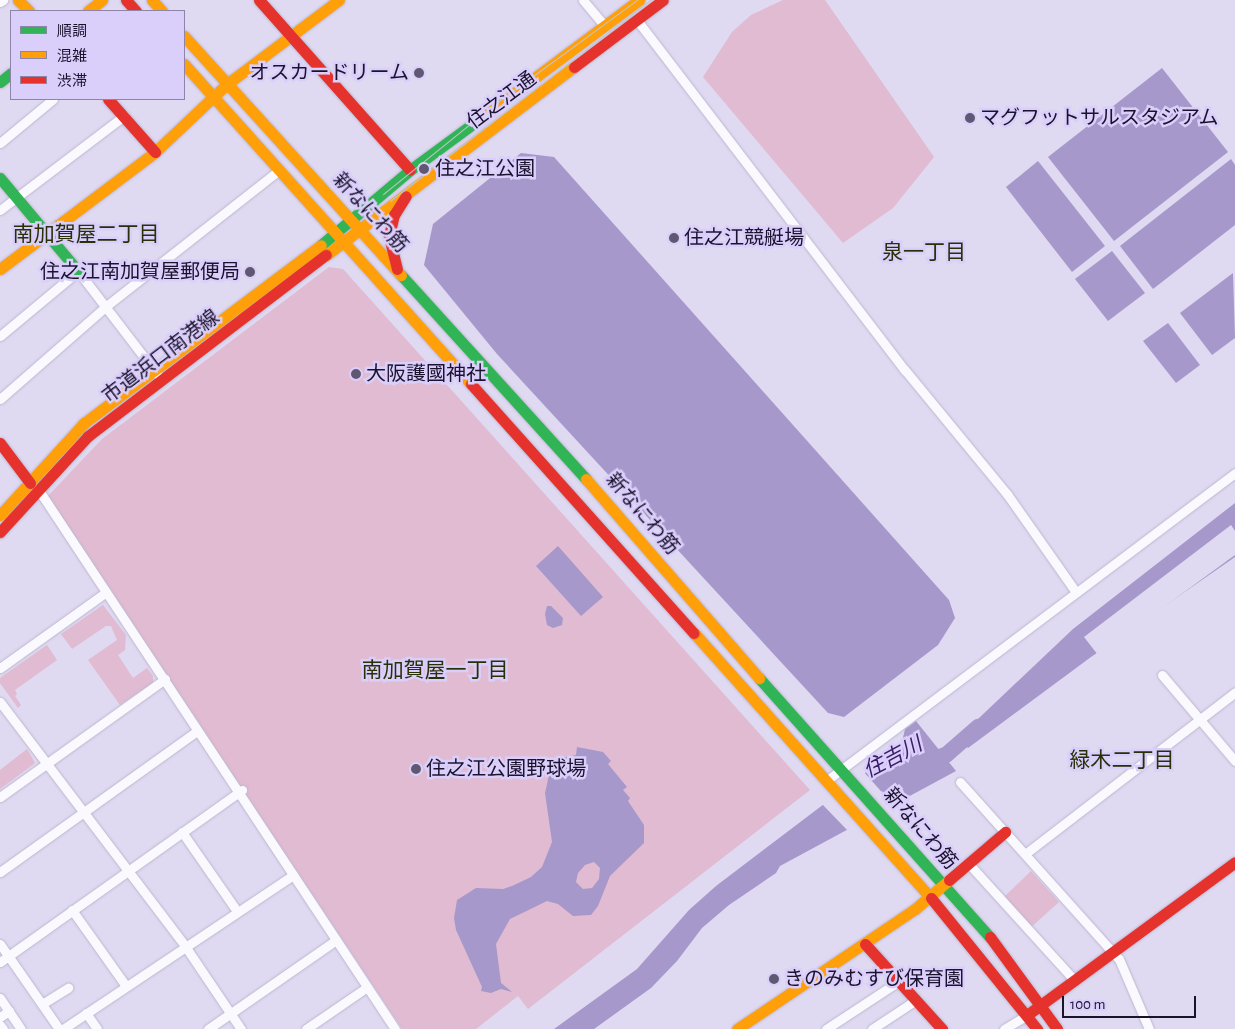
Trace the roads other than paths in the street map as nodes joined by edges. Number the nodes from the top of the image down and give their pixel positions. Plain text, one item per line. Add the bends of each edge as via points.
1 (18, 0) edge
2 (102, 0) edge
3 (126, 0) edge
4 (152, 0) edge
5 (259, 0) edge
6 (339, 0) edge
7 (583, 0) edge
8 (639, 0) edge
9 (663, 0) edge
10 (27, 10) edge
11 (89, 10) edge
12 (135, 10) edge
13 (161, 10) edge
14 (637, 20) junction
15 (605, 26) junction
16 (185, 37) edge
17 (292, 37) junction
18 (185, 65) edge
19 (10, 74) edge
20 (0, 82) edge
21 (227, 84) junction
22 (212, 98) junction
23 (52, 100) edge
24 (109, 100) edge
25 (124, 116) junction
26 (0, 143) edge
27 (155, 152) junction
28 (410, 170) junction
29 (278, 171) junction
30 (0, 178) edge
31 (406, 196) junction
32 (16, 197) junction
33 (0, 210) edge
34 (352, 220) junction
35 (362, 230) junction
36 (48, 234) junction
37 (339, 239) junction
38 (0, 269) edge
39 (397, 269) junction
40 (78, 271) junction
41 (105, 307) junction
42 (0, 336) edge
43 (158, 376) junction
44 (0, 398) edge
45 (0, 443) edge
46 (1235, 473) edge
47 (34, 486) junction
48 (0, 515) edge
49 (0, 532) edge
50 (106, 592) junction
51 (1076, 592) junction
52 (0, 668) edge
53 (1162, 675) dead end
54 (165, 679) junction
55 (1235, 692) edge
56 (0, 702) edge
57 (1200, 719) junction
58 (197, 731) junction
59 (1235, 761) edge
60 (46, 764) junction
61 (845, 772) junction
62 (960, 782) dead end
63 (829, 785) junction
64 (240, 791) junction
65 (0, 797) edge
66 (84, 812) junction
67 (182, 832) junction
68 (1005, 832) junction
69 (1025, 854) junction
70 (1235, 862) edge
71 (969, 864) junction
72 (128, 870) junction
73 (0, 872) edge
74 (292, 875) junction
75 (945, 886) junction
76 (930, 898) junction
77 (72, 910) junction
78 (237, 911) junction
79 (336, 940) junction
80 (0, 944) edge
81 (865, 944) junction
82 (185, 946) junction
83 (1113, 952) junction
84 (8, 956) junction
85 (0, 962) edge
86 (1074, 980) junction
87 (899, 981) junction
88 (126, 986) junction
89 (367, 987) junction
90 (68, 988) dead end
91 (0, 998) edge
92 (916, 1000) junction
93 (42, 1004) junction
94 (1041, 1005) junction
95 (9, 1011) junction
96 (86, 1013) junction
97 (231, 1014) junction
98 (1028, 1015) junction
99 (0, 1017) edge
100 (0, 1025) edge
101 (752, 1025) edge
102 (2, 1029) edge
103 (21, 1029) edge
104 (61, 1029) edge
105 (96, 1029) edge
106 (208, 1029) edge
107 (241, 1029) edge
108 (306, 1029) edge
109 (395, 1029) edge
110 (737, 1029) edge
111 (826, 1029) edge
112 (872, 1029) edge
113 (942, 1029) edge
114 (1004, 1029) edge
115 (1037, 1029) edge
116 (1057, 1029) edge
117 (1149, 1029) edge

1 - 10 main road
2 - 11 main road
3 - 12 main road
4 - 13 main road
5 - 17 main road
6 - 17 main road
7 - 15 street
8 - 15 main road, 住之江通
9 - 14 main road, 住之江通
14 - 31 main road, 住之江通
14 - 51 street via 899,362 1007,494
15 - 28 main road, 住之江通
16 - 21 main road, 新なにわ筋
17 - 21 main road
17 - 28 main road
18 - 22 main road, 新なにわ筋
19 - 20 main road
21 - 22 main road
21 - 34 main road, 新なにわ筋
22 - 27 main road
22 - 29 main road, 新なにわ筋
23 - 26 street
24 - 25 main road
25 - 27 main road
25 - 32 street
27 - 36 main road
28 - 34 main road, 住之江通
29 - 37 main road, 新なにわ筋
29 - 41 street
30 - 32 main road
31 - 35 main road, 住之江通
31 - 39 main road via 394,215 388,236
32 - 33 street
32 - 36 main road
34 - 35 main road, 新なにわ筋
34 - 37 main road, 市道浜口南港線
35 - 37 main road, 市道浜口南港線
35 - 39 main road, 新なにわ筋
36 - 38 main road
36 - 40 main road
37 - 43 main road, 市道浜口南港線
37 - 63 main road, 新なにわ筋
39 - 61 main road, 新なにわ筋
40 - 41 street
40 - 42 street
41 - 43 street
41 - 44 street
43 - 47 main road, 市道浜口南港線
45 - 47 main road
46 - 51 street
47 - 48 main road, 市道浜口南港線
47 - 49 main road, 市道浜口南港線
47 - 50 street
50 - 52 street
50 - 54 street
51 - 61 street
53 - 57 street
54 - 58 street
54 - 60 street
55 - 57 street
56 - 60 street
57 - 59 street
57 - 69 street
58 - 64 street
58 - 66 street
60 - 65 street
60 - 66 street
61 - 63 street
61 - 75 main road, 新なにわ筋
62 - 68 street
63 - 76 main road, 新なにわ筋
64 - 67 street
64 - 74 street
66 - 72 street
66 - 73 street
67 - 72 street
67 - 78 street
68 - 69 street
68 - 71 main road
69 - 83 street
70 - 83 main road
71 - 75 main road
71 - 86 street
72 - 77 street
72 - 82 street
74 - 78 street
74 - 79 street
75 - 76 main road
75 - 94 main road, 新なにわ筋 via 986,932
76 - 81 main road
76 - 98 main road, 新なにわ筋 via 971,942
77 - 84 street
77 - 88 street
78 - 82 street
79 - 89 street
79 - 97 street
80 - 84 street
81 - 87 main road
81 - 101 main road
82 - 88 street
82 - 97 street
83 - 86 main road
83 - 117 street
84 - 85 street
84 - 93 street
86 - 94 main road
87 - 92 main road
87 - 111 street
88 - 96 street
89 - 108 street
89 - 109 street
90 - 93 street
91 - 95 street
92 - 112 street
92 - 113 main road
93 - 104 street
94 - 98 main road
94 - 116 main road, 新なにわ筋
95 - 99 street
95 - 103 street
96 - 104 street
96 - 105 street
97 - 106 street
97 - 107 street
98 - 114 street
98 - 115 main road, 新なにわ筋
100 - 102 street
101 - 110 main road

